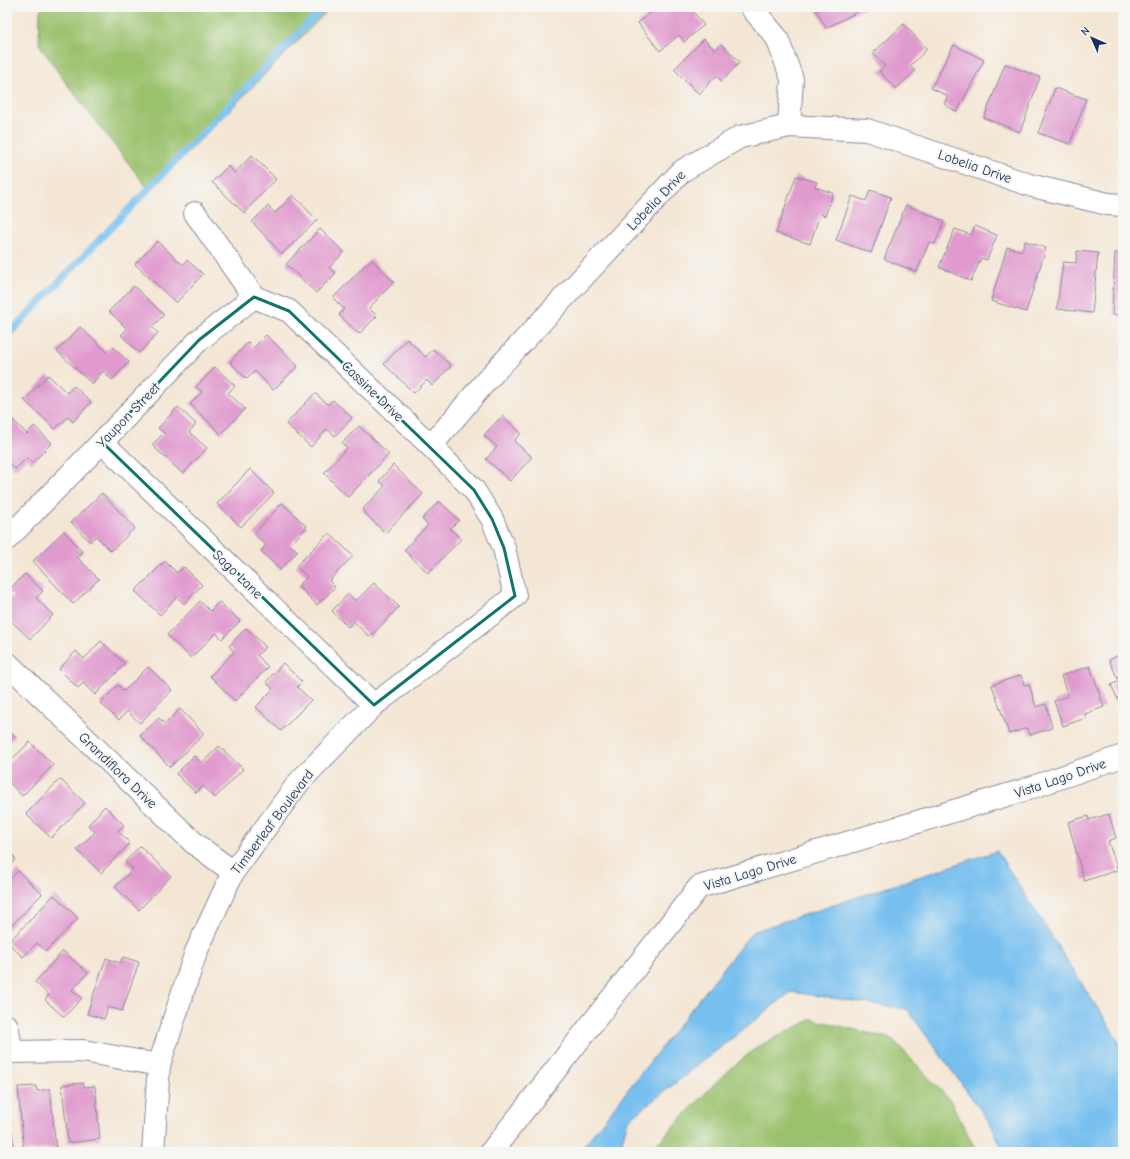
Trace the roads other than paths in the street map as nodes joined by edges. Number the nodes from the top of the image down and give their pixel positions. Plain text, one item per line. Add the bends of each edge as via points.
1 (751, 7) edge
2 (789, 126) junction
3 (1123, 204) edge
4 (195, 213) dead end
5 (254, 296) junction
6 (102, 442) junction
7 (431, 446) junction
8 (7, 539) edge
9 (515, 596) joint
10 (7, 663) edge
11 (374, 705) junction
12 (1123, 756) edge
13 (233, 872) junction
14 (7, 1026) edge
15 (10, 1052) edge
16 (159, 1065) junction
17 (153, 1152) edge
18 (491, 1152) edge

1 - 2 street via 778,38 792,79
2 - 3 street, Lobelia Drive via 867,130 1033,186 1108,204
2 - 7 street, Lobelia Drive via 740,137 682,171 486,381
4 - 5 street
5 - 6 street, Yaupon Street via 199,340
5 - 7 street, Cassine Drive via 289,311
6 - 8 street, Yaupon Street
6 - 11 street, Sago Lane
7 - 9 street, Cassine Drive via 474,490 492,519 504,548
9 - 11 street, Timberleaf Boulevard
10 - 13 street, Grandiflora Drive via 194,843
11 - 13 street, Timberleaf Boulevard via 299,782
12 - 18 street, Vista Lago Drive via 1024,790 699,887
13 - 16 street, Timberleaf Boulevard via 196,952
14 - 15 street
15 - 16 street via 83,1051
16 - 17 street, Timberleaf Boulevard

